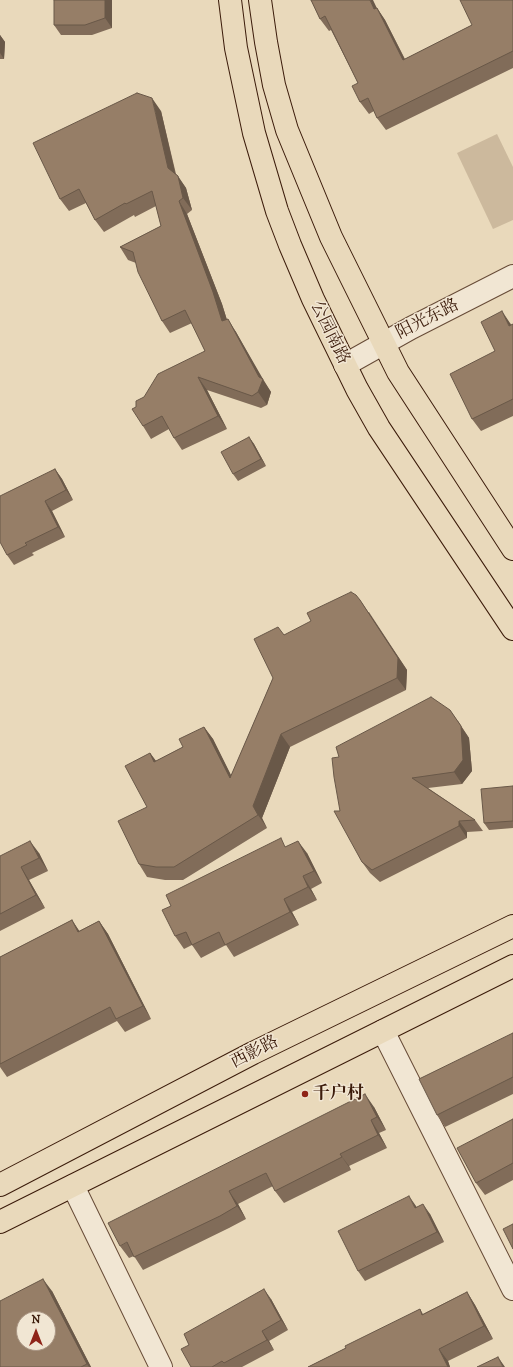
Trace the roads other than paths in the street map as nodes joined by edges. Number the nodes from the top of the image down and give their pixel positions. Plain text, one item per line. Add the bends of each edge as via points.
1 (230, 0) edge
2 (260, 0) edge
3 (513, 276) edge
4 (384, 343) junction
5 (344, 365) junction
6 (513, 549) edge
7 (513, 630) edge
8 (513, 926) edge
9 (513, 966) edge
10 (383, 1031) junction
11 (0, 1185) edge
12 (73, 1186) junction
13 (0, 1222) edge
14 (513, 1289) edge
15 (161, 1367) edge

1 - 5 main road, 公园南路 via 236,48 254,133 277,211 307,286
2 - 4 main road via 274,85 287,130 331,237
3 - 4 street, 阳光东路
4 - 5 street, 阳光东路
4 - 6 main road via 398,372
5 - 7 main road, 公园南路 via 379,428
8 - 11 main road, 西影路 via 253,1053
9 - 10 main road
10 - 12 main road
10 - 14 street
12 - 13 main road
12 - 15 street

